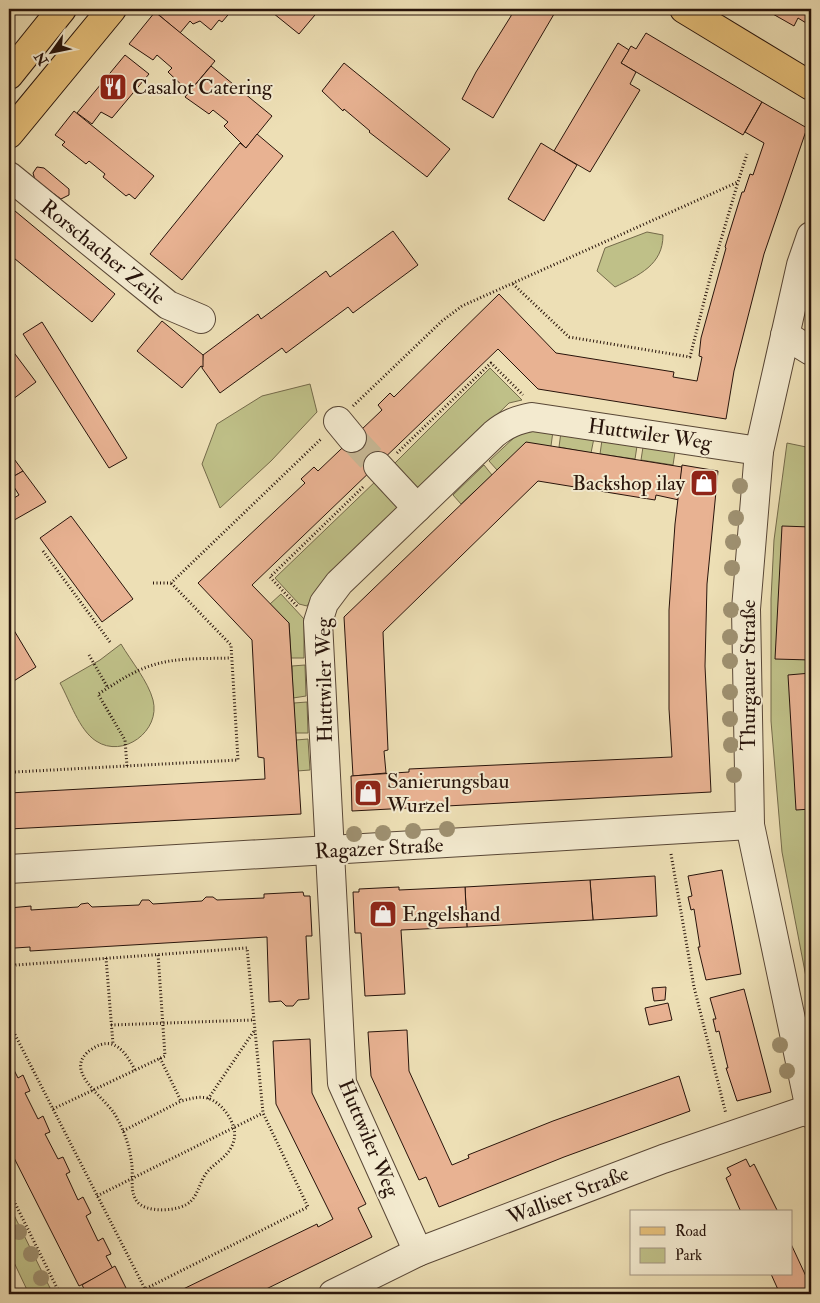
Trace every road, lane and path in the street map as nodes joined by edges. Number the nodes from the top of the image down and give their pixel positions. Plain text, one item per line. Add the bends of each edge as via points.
1 (62, 9) edge
2 (112, 9) edge
3 (684, 9) edge
4 (9, 75) edge
5 (811, 86) edge
6 (9, 134) edge
7 (747, 154) dead end
8 (9, 176) edge
9 (738, 182) junction
10 (811, 236) edge
11 (566, 261) dead end
12 (513, 284) dead end
13 (201, 319) dead end
14 (785, 335) junction
15 (811, 351) edge
16 (759, 451) junction
17 (378, 466) tunnel mouth
18 (417, 508) junction
19 (43, 551) dead end
20 (171, 583) dead end
21 (110, 642) dead end
22 (89, 655) dead end
23 (231, 658) junction
24 (108, 688) junction
25 (127, 766) junction
26 (15, 772) dead end
27 (9, 788) edge
28 (16, 788) dead end
29 (750, 825) junction
30 (330, 851) junction
31 (671, 854) dead end
32 (9, 869) edge
33 (158, 954) junction
34 (106, 958) junction
35 (9, 968) edge
36 (252, 1020) junction
37 (163, 1022) junction
38 (9, 1023) edge
39 (111, 1025) junction
40 (254, 1031) junction
41 (113, 1044) junction
42 (160, 1058) junction
43 (135, 1070) junction
44 (93, 1090) junction
45 (208, 1098) junction
46 (181, 1101) junction
47 (53, 1109) junction
48 (810, 1112) edge
49 (263, 1113) junction
50 (728, 1122) dead end
51 (234, 1127) junction
52 (123, 1131) junction
53 (133, 1178) junction
54 (9, 1191) edge
55 (97, 1196) junction
56 (418, 1252) junction
57 (60, 1294) edge
58 (333, 1294) edge

1 - 4 main road
2 - 6 main road
3 - 5 main road
7 - 9 path
8 - 13 street, Rorschacher Zeile via 168,305
9 - 11 path
9 - 12 path via 690,357 569,337
10 - 14 street, Thurgauer Straße
14 - 15 street
14 - 16 street, Thurgauer Straße
16 - 18 street, Huttwiler Weg via 532,417 507,424 494,434
16 - 29 street, Thurgauer Straße via 746,609
17 - 18 street
18 - 30 street, Huttwiler Weg via 331,592 318,622
19 - 21 path
20 - 23 path via 231,645
22 - 24 path
23 - 24 path via 168,661 151,665
23 - 25 path via 238,760
24 - 25 path via 98,694 125,740
25 - 26 path
27 - 28 path
29 - 30 street, Ragazer Straße
29 - 48 street, Thurgauer Straße
30 - 32 street, Ragazer Straße
30 - 56 street, Huttwiler Weg via 342,1083
31 - 50 path via 694,987
33 - 34 path
33 - 36 path via 247,948
33 - 37 path
34 - 35 path
34 - 39 path
36 - 37 path
36 - 40 path
37 - 39 path
37 - 42 path via 165,1056
38 - 47 path
39 - 41 path
40 - 45 path
40 - 49 path
41 - 43 path via 124,1052
41 - 44 path via 94,1047 82,1063 85,1081
42 - 43 path
42 - 46 path
43 - 44 path
44 - 47 path
44 - 52 path via 113,1112
45 - 46 path
45 - 51 path via 220,1106
46 - 52 path
47 - 55 path
48 - 56 street, Walliser Straße via 663,1159
49 - 51 path
49 - 55 path via 308,1207 179,1272 144,1289
51 - 53 path
51 - 53 path via 234,1138 224,1159 208,1172 185,1206 144,1207 136,1201 132,1190
52 - 53 path
53 - 55 path
54 - 57 path
56 - 58 street, Walliser Straße

